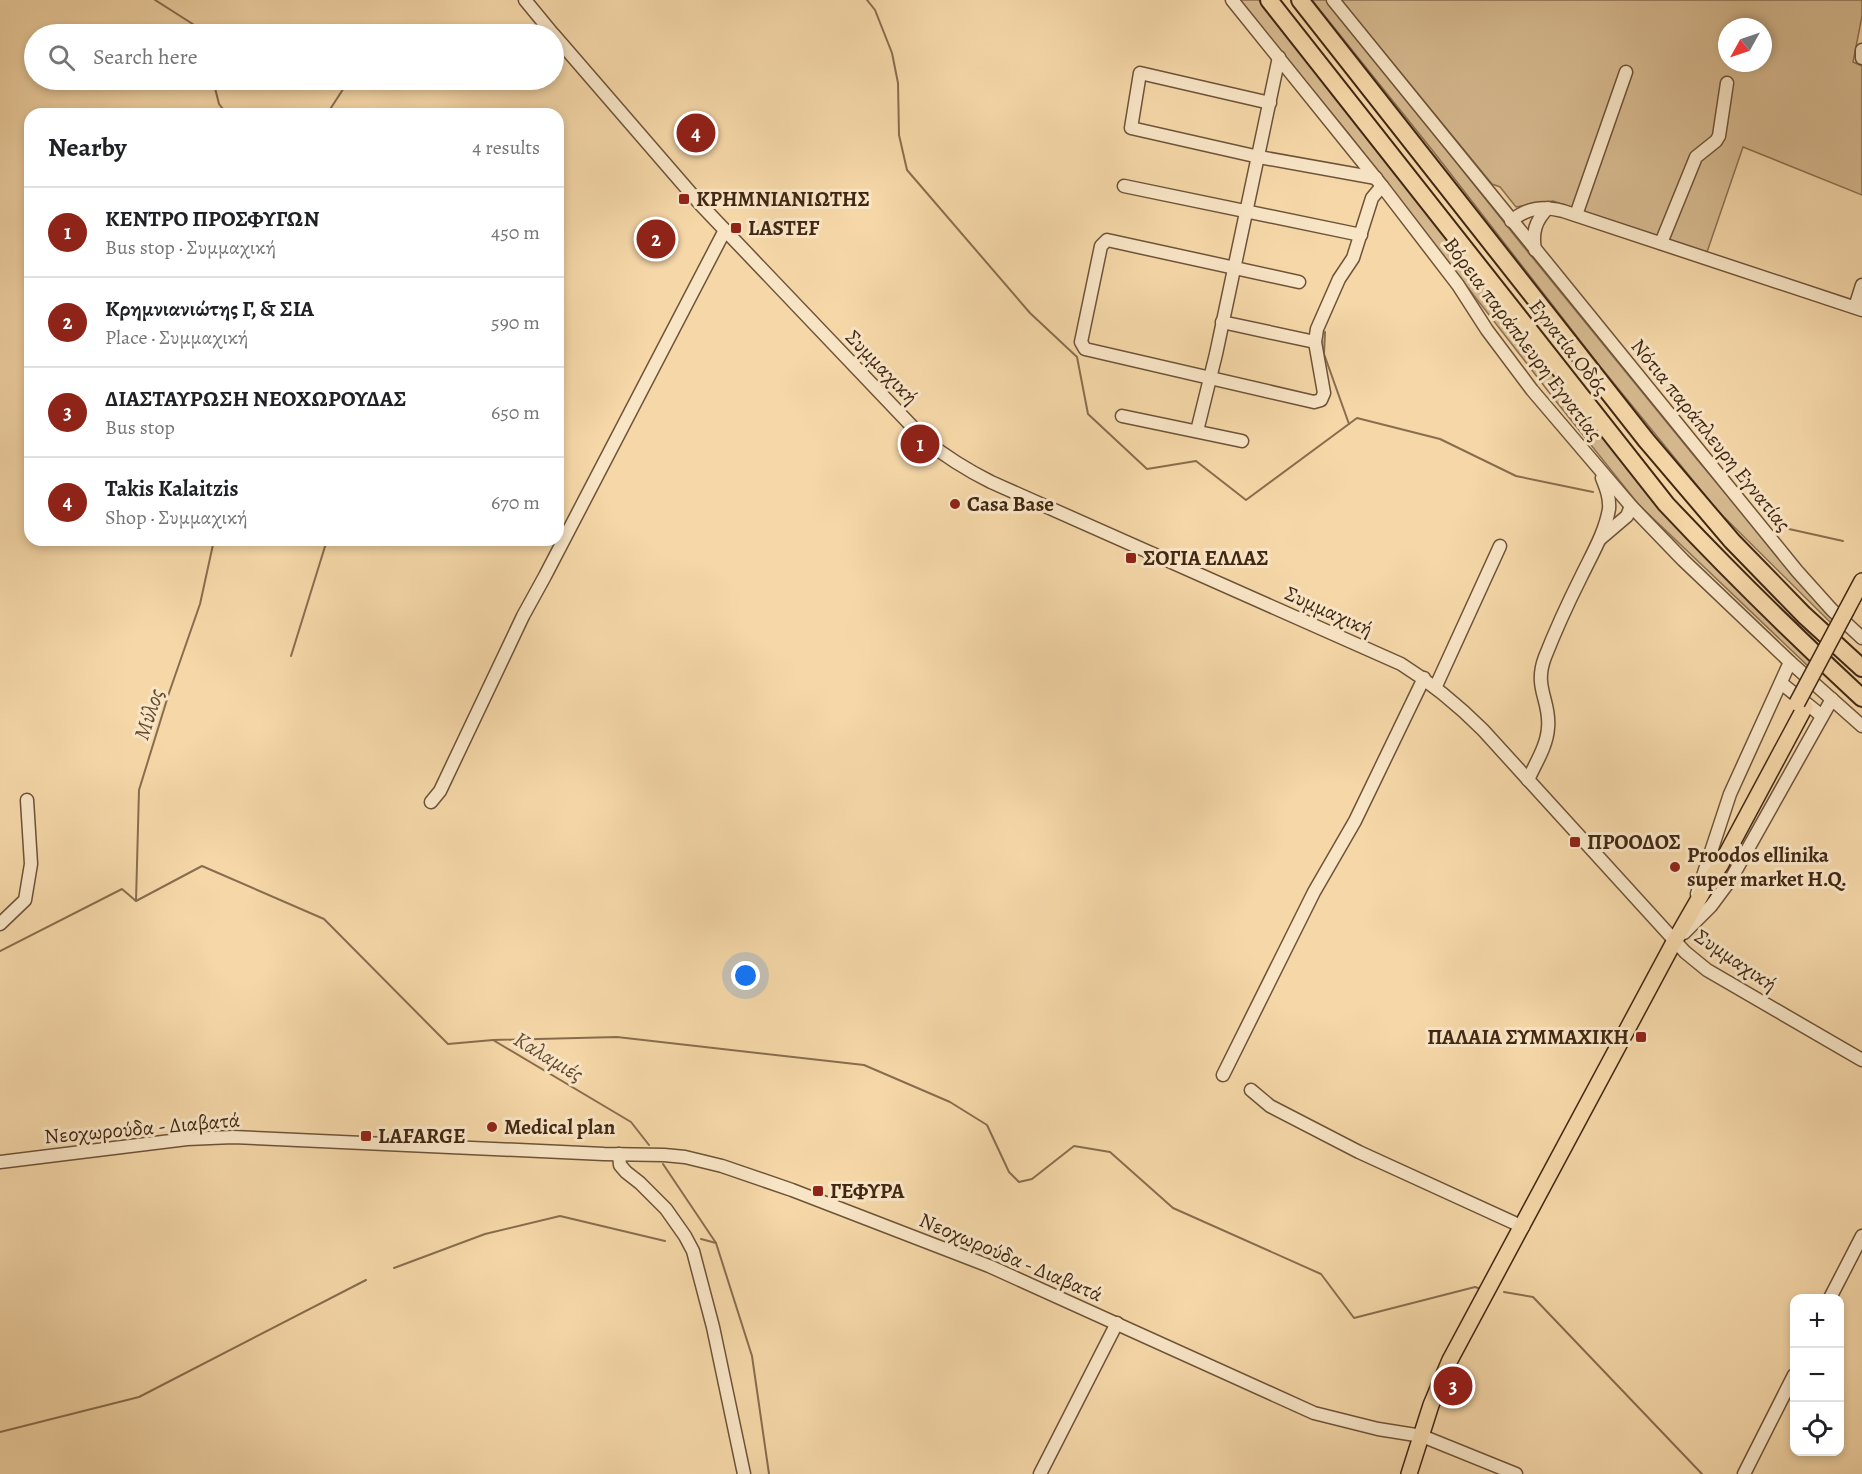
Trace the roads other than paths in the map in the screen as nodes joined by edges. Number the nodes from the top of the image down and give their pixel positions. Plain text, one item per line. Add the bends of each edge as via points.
1 (525, 0) edge
2 (1232, 0) edge
3 (1269, 0) edge
4 (1300, 0) edge
5 (1333, 0) edge
6 (544, 24) edge
7 (564, 47) edge
8 (1279, 57) junction
9 (1626, 72) dead end
10 (1727, 83) dead end
11 (1270, 103) junction
12 (1258, 157) junction
13 (1379, 182) junction
14 (1124, 186) dead end
15 (1546, 210) junction
16 (1247, 212) junction
17 (1576, 215) junction
18 (1511, 221) junction
19 (725, 230) junction
20 (1361, 235) junction
21 (1661, 243) junction
22 (1536, 252) junction
23 (1234, 269) junction
24 (1299, 282) dead end
25 (1862, 285) edge
26 (1858, 308) edge
27 (1222, 322) junction
28 (1315, 342) junction
29 (1211, 378) junction
30 (1122, 416) dead end
31 (1197, 431) junction
32 (1242, 441) dead end
33 (1596, 466) junction
34 (1631, 506) junction
35 (1606, 519) junction
36 (564, 539) edge
37 (1600, 539) junction
38 (561, 546) edge
39 (1500, 546) dead end
40 (1862, 581) edge
41 (1862, 599) edge
42 (1850, 613) junction
43 (1862, 638) edge
44 (1791, 662) junction
45 (1862, 668) edge
46 (1424, 678) junction
47 (1781, 683) junction
48 (1436, 686) junction
49 (1862, 698) edge
50 (1832, 699) junction
51 (1822, 716) junction
52 (1862, 726) edge
53 (1528, 780) junction
54 (27, 800) dead end
55 (431, 802) dead end
56 (1690, 914) junction
57 (0, 924) edge
58 (1674, 942) junction
59 (1862, 1060) edge
60 (1223, 1075) dead end
61 (1251, 1090) dead end
62 (619, 1154) junction
63 (0, 1162) edge
64 (1523, 1227) junction
65 (1862, 1236) edge
66 (1833, 1294) edge
67 (1117, 1323) junction
68 (1790, 1383) edge
69 (1422, 1436) junction
70 (744, 1474) edge
71 (1040, 1474) edge
72 (1409, 1474) edge
73 (1516, 1474) edge
74 (1744, 1474) edge

1 - 6 street, Συμμαχική
2 - 8 street, Βόρεια παράπλευρη Εγνατίας
3 - 49 highway, Εγνατία Οδός via 1666,504 1738,580
4 - 45 highway, Εγνατία Οδός via 1646,440 1732,541
5 - 18 street
7 - 19 street, Συμμαχική
8 - 11 street
8 - 13 street, Βόρεια παράπλευρη Εγνατίας
9 - 17 street
10 - 21 street via 1719,136 1696,157
11 - 12 street
11 - 12 street via 1140,73 1131,128
12 - 13 street
12 - 16 street
13 - 20 street
13 - 33 street, Βόρεια παράπλευρη Εγνατίας via 1532,390
14 - 16 street
15 - 17 street
15 - 18 street via 1534,208
15 - 22 street via 1536,223
16 - 20 street
16 - 23 street
17 - 21 street
18 - 22 street, Νότια παράπλευρη Εγνατίας
19 - 36 street
19 - 46 street, Συμμαχική via 925,440 954,462 1401,664
20 - 28 street via 1327,305
21 - 26 street
22 - 43 street, Νότια παράπλευρη Εγνατίας via 1797,571
23 - 24 street
23 - 27 street
23 - 29 street via 1107,240 1101,246 1082,347
25 - 26 street
27 - 28 street
27 - 29 street
28 - 29 street via 1324,393 1318,402
29 - 31 street
30 - 31 street
31 - 32 street
33 - 34 street, Βόρεια παράπλευρη Εγνατίας
33 - 35 street via 1609,501
34 - 35 street
34 - 37 street via 1627,516
34 - 44 street, Βόρεια παράπλευρη Εγνατίας
35 - 37 street
37 - 53 street via 1541,668 1540,687 1549,727
38 - 55 street via 440,791
39 - 48 street
40 - 42 main road
41 - 42 main road
42 - 56 main road via 1721,864
44 - 47 street
44 - 50 street, Βόρεια παράπλευρη Εγνατίας
46 - 48 street, Συμμαχική
46 - 60 street via 1355,821 1314,892
47 - 51 street
47 - 56 street via 1730,794
48 - 53 street, Συμμαχική
50 - 51 street
50 - 52 street, Βόρεια παράπλευρη Εγνατίας
51 - 58 street via 1721,894
53 - 58 street, Συμμαχική
54 - 57 street via 31,864 26,900
56 - 58 main road
58 - 59 street, Συμμαχική via 1707,970
58 - 64 main road
61 - 64 street via 1270,1106 1359,1152
62 - 63 street, Νεοχωρούδα - Διαβατά via 233,1137
62 - 67 street, Νεοχωρούδα - Διαβατά via 686,1157 742,1173 989,1266
62 - 70 street via 620,1165 666,1209 693,1251
64 - 69 main road via 1450,1360
65 - 66 street
67 - 69 street, Νεοχωρούδα - Διαβατά via 1314,1413
67 - 71 street
68 - 74 street
69 - 72 main road
69 - 73 street, Νεοχωρούδα - Διαβατά

